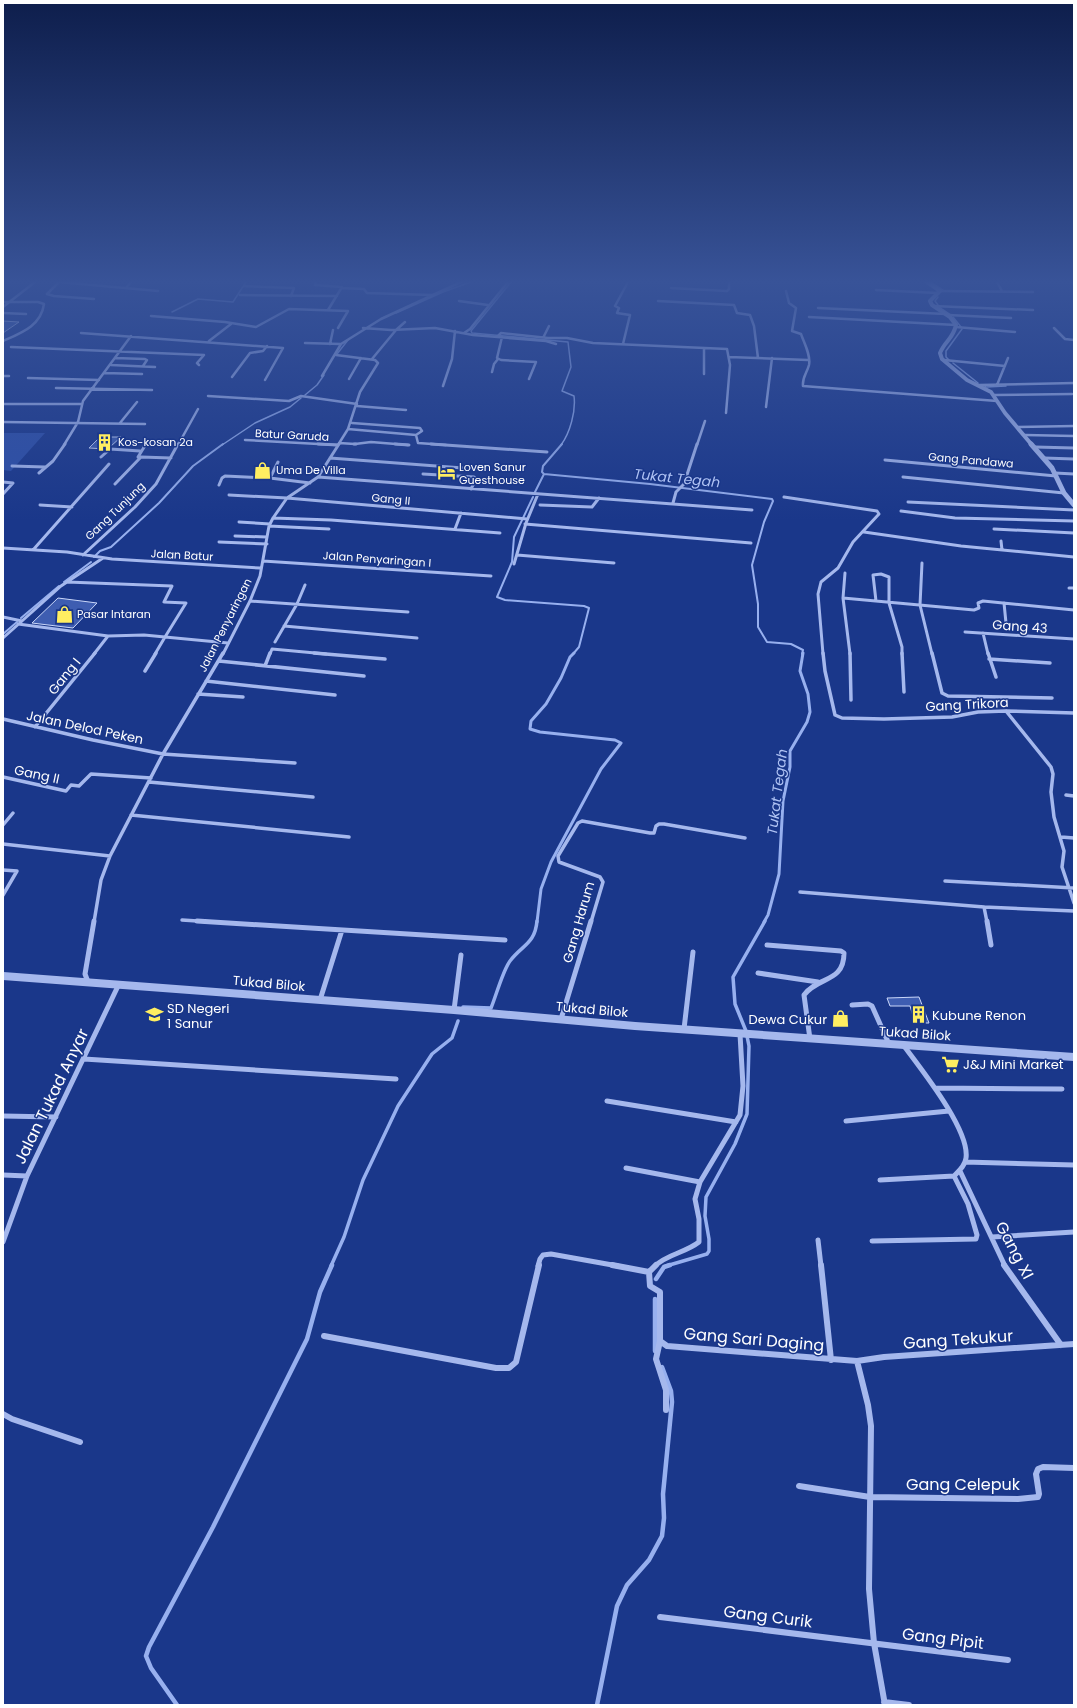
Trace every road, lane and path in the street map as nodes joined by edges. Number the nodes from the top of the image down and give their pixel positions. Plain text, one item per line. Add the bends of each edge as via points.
1 (113, 362) edge
2 (146, 362) edge
3 (198, 362) edge
4 (243, 362) edge
5 (276, 362) edge
6 (331, 362) edge
7 (359, 362) edge
8 (378, 362) edge
9 (451, 362) edge
10 (496, 362) edge
11 (532, 362) edge
12 (704, 362) edge
13 (730, 362) edge
14 (772, 362) edge
15 (808, 362) edge
16 (945, 362) edge
17 (961, 362) edge
18 (1007, 362) edge
19 (111, 365) junction
20 (199, 365) dead end
21 (143, 366) junction
22 (1005, 366) junction
23 (155, 367) dead end
24 (492, 372) dead end
25 (104, 373) junction
26 (142, 374) dead end
27 (704, 374) dead end
28 (3, 376) edge
29 (9, 376) dead end
30 (322, 376) dead end
31 (232, 377) dead end
32 (28, 378) dead end
33 (350, 379) dead end
34 (529, 379) dead end
35 (98, 380) junction
36 (265, 380) dead end
37 (1074, 383) edge
38 (979, 385) junction
39 (997, 385) junction
40 (443, 386) dead end
41 (56, 388) dead end
42 (91, 390) junction
43 (152, 390) dead end
44 (1072, 394) dead end
45 (994, 395) junction
46 (208, 396) dead end
47 (997, 401) junction
48 (137, 402) dead end
49 (3, 404) edge
50 (82, 404) junction
51 (357, 405) junction
52 (766, 407) dead end
53 (198, 408) dead end
54 (406, 410) dead end
55 (726, 413) dead end
56 (705, 421) dead end
57 (3, 422) edge
58 (78, 422) junction
59 (352, 423) junction
60 (120, 424) junction
61 (145, 424) dead end
62 (1074, 426) edge
63 (1018, 427) junction
64 (348, 430) junction
65 (416, 435) junction
66 (1025, 435) junction
67 (1074, 436) edge
68 (245, 440) dead end
69 (146, 444) dead end
70 (338, 444) junction
71 (409, 445) dead end
72 (1035, 447) junction
73 (1074, 448) edge
74 (140, 451) junction
75 (547, 452) dead end
76 (140, 457) junction
77 (101, 458) dead end
78 (171, 458) junction
79 (330, 458) junction
80 (1044, 458) junction
81 (1074, 459) edge
82 (885, 460) dead end
83 (278, 462) dead end
84 (109, 464) dead end
85 (12, 466) dead end
86 (45, 467) junction
87 (463, 468) dead end
88 (39, 473) dead end
89 (423, 474) dead end
90 (1056, 474) junction
91 (1074, 474) edge
92 (318, 477) junction
93 (903, 477) dead end
94 (270, 478) junction
95 (3, 482) edge
96 (310, 483) junction
97 (115, 484) dead end
98 (219, 485) dead end
99 (471, 489) junction
100 (1064, 493) junction
101 (3, 494) edge
102 (538, 494) junction
103 (229, 495) dead end
104 (784, 497) dead end
105 (287, 498) junction
106 (599, 498) junction
107 (908, 502) dead end
108 (673, 503) junction
109 (1073, 503) edge
110 (40, 505) dead end
111 (540, 505) dead end
112 (72, 507) junction
113 (752, 510) dead end
114 (1074, 510) edge
115 (902, 511) dead end
116 (461, 513) junction
117 (273, 518) junction
118 (524, 518) junction
119 (1074, 521) edge
120 (239, 522) dead end
121 (525, 524) junction
122 (270, 525) junction
123 (329, 529) dead end
124 (455, 529) junction
125 (994, 529) dead end
126 (864, 532) junction
127 (500, 533) dead end
128 (1074, 533) edge
129 (235, 536) dead end
130 (267, 537) junction
131 (1002, 540) dead end
132 (219, 542) dead end
133 (751, 543) dead end
134 (266, 544) junction
135 (3, 548) edge
136 (33, 550) junction
137 (1002, 550) junction
138 (83, 555) junction
139 (517, 555) junction
140 (1074, 557) edge
141 (103, 558) junction
142 (262, 561) junction
143 (922, 563) dead end
144 (514, 564) dead end
145 (614, 564) dead end
146 (260, 568) junction
147 (845, 573) dead end
148 (491, 576) dead end
149 (67, 582) junction
150 (305, 585) dead end
151 (1069, 588) dead end
152 (1074, 588) edge
153 (843, 598) junction
154 (250, 601) junction
155 (876, 601) junction
156 (890, 603) junction
157 (1004, 603) junction
158 (298, 604) junction
159 (920, 605) junction
160 (1074, 610) edge
161 (408, 612) dead end
162 (3, 617) edge
163 (22, 621) junction
164 (1006, 623) dead end
165 (18, 624) junction
166 (284, 626) junction
167 (965, 632) dead end
168 (983, 633) junction
169 (108, 636) junction
170 (165, 637) junction
171 (3, 638) edge
172 (417, 638) dead end
173 (1074, 639) edge
174 (275, 642) dead end
175 (228, 643) junction
176 (989, 658) junction
177 (385, 659) dead end
178 (219, 661) junction
179 (1050, 663) dead end
180 (265, 666) junction
181 (145, 672) dead end
182 (364, 676) dead end
183 (996, 678) dead end
184 (206, 681) junction
185 (904, 692) dead end
186 (198, 694) junction
187 (335, 694) dead end
188 (243, 697) dead end
189 (1052, 698) dead end
190 (851, 700) dead end
191 (1006, 711) junction
192 (1074, 713) edge
193 (3, 720) edge
194 (35, 727) junction
195 (163, 754) junction
196 (294, 763) dead end
197 (3, 777) edge
198 (151, 778) junction
199 (149, 782) junction
200 (1066, 795) dead end
201 (1074, 796) edge
202 (313, 797) dead end
203 (13, 813) dead end
204 (132, 815) junction
205 (3, 825) edge
206 (349, 837) dead end
207 (1061, 837) junction
208 (745, 838) dead end
209 (1074, 838) edge
210 (3, 844) edge
211 (110, 856) junction
212 (3, 870) edge
213 (945, 881) dead end
214 (1068, 887) junction
215 (1074, 888) edge
216 (800, 892) dead end
217 (3, 895) edge
218 (1074, 903) edge
219 (984, 907) junction
220 (1074, 912) edge
221 (182, 920) dead end
222 (342, 930) junction
223 (505, 940) dead end
224 (767, 945) dead end
225 (991, 945) dead end
226 (692, 952) dead end
227 (462, 955) dead end
228 (758, 973) dead end
229 (85, 974) junction
230 (3, 976) edge
231 (77, 981) junction
232 (88, 982) junction
233 (818, 982) junction
234 (114, 984) junction
235 (320, 1000) junction
236 (852, 1005) dead end
237 (454, 1010) junction
238 (561, 1019) junction
239 (684, 1029) junction
240 (742, 1033) junction
241 (810, 1039) junction
242 (889, 1044) junction
243 (904, 1046) junction
244 (1074, 1057) edge
245 (84, 1059) junction
246 (396, 1079) dead end
247 (935, 1088) junction
248 (1062, 1089) dead end
249 (607, 1101) dead end
250 (949, 1111) junction
251 (3, 1116) edge
252 (56, 1117) junction
253 (846, 1121) dead end
254 (736, 1122) junction
255 (965, 1162) junction
256 (1074, 1165) edge
257 (626, 1168) dead end
258 (960, 1171) junction
259 (3, 1175) edge
260 (27, 1176) junction
261 (954, 1176) junction
262 (880, 1180) dead end
263 (700, 1182) junction
264 (1074, 1232) edge
265 (992, 1237) junction
266 (818, 1240) dead end
267 (872, 1240) dead end
268 (3, 1242) edge
269 (649, 1272) junction
270 (324, 1336) dead end
271 (660, 1341) junction
272 (1074, 1344) edge
273 (1062, 1345) junction
274 (831, 1360) junction
275 (857, 1360) junction
276 (666, 1410) dead end
277 (3, 1414) edge
278 (80, 1442) dead end
279 (1074, 1468) edge
280 (799, 1486) dead end
281 (870, 1497) junction
282 (660, 1617) dead end
283 (874, 1643) junction
284 (1008, 1660) dead end
285 (885, 1703) edge
286 (909, 1705) edge

1 - 19 street
2 - 21 street
3 - 20 street
4 - 31 street
5 - 36 street
6 - 30 street
7 - 33 street
8 - 51 street, Jalan Penyaringan via 360,392
9 - 40 street
10 - 24 street
11 - 34 street via 536,362
12 - 27 street
13 - 55 street
14 - 52 street
15 - 47 street via 804,371 804,386
16 - 38 street via 967,380
17 - 22 street
18 - 22 street
19 - 21 street
19 - 25 street
21 - 23 street
22 - 39 street
25 - 26 street
25 - 35 street
28 - 29 street
32 - 35 street
35 - 42 street
37 - 39 street
38 - 39 street
38 - 45 street
41 - 42 street
42 - 43 street
42 - 50 street
44 - 45 street
45 - 47 street
46 - 51 street via 289,401 305,396
47 - 63 street
48 - 60 street
49 - 50 street
50 - 58 street
51 - 54 street
51 - 59 street, Jalan Penyaringan
53 - 78 street, Gang Tunjung
56 - 108 street via 684,484 676,489
57 - 58 street
58 - 60 street
58 - 86 street via 64,447
59 - 64 street, Jalan Penyaringan
59 - 65 street via 422,429
60 - 61 street
62 - 63 street
63 - 66 street
64 - 65 street
64 - 70 street, Jalan Penyaringan
65 - 75 street via 418,442
66 - 67 street
66 - 72 street
68 - 70 street, Batur Garuda
69 - 74 street
70 - 71 street, Batur Garuda via 371,442
70 - 79 street, Jalan Penyaringan
72 - 73 street
72 - 80 street
74 - 76 street
74 - 77 street via 110,449
76 - 78 street
76 - 97 street, Gang Tunjung
78 - 138 street, Gang Tunjung via 156,484
79 - 87 street
79 - 92 street, Jalan Penyaringan
80 - 81 street
80 - 90 street
82 - 90 street, Gang Pandawa
83 - 94 street
84 - 112 street
85 - 86 street
86 - 88 street
89 - 99 street via 474,477 476,479
90 - 91 street, Gang Pandawa
90 - 100 street
92 - 96 street, Jalan Penyaringan
92 - 99 street
93 - 100 street
94 - 96 street
94 - 98 street via 225,476
95 - 101 street via 13,483
96 - 105 street, Jalan Penyaringan
99 - 102 street
100 - 109 street
102 - 106 street
102 - 118 street
103 - 105 street, Gang II
104 - 126 street via 878,512
105 - 116 street, Gang II
105 - 117 street, Jalan Penyaringan
106 - 108 street
106 - 111 street via 592,507
107 - 114 street
108 - 113 street
110 - 112 street
112 - 136 street
115 - 119 street via 955,518
116 - 118 street, Gang II
116 - 124 street
117 - 122 street, Jalan Penyaringan
117 - 124 street
118 - 121 street
120 - 122 street
121 - 133 street
121 - 139 street
122 - 123 street
122 - 130 street, Jalan Penyaringan
124 - 127 street
125 - 128 street
126 - 137 street
126 - 191 street, Gang Trikora via 853,542 838,568 821,582 818,594 825,671 833,714 837,717 865,719 952,717 978,712
129 - 130 street
130 - 134 street, Jalan Penyaringan
131 - 137 street
132 - 134 street
134 - 142 street, Jalan Penyaringan
135 - 136 street, Jalan Batur
136 - 138 street, Jalan Batur
137 - 140 street
138 - 141 street, Jalan Batur
139 - 144 street
139 - 145 street
141 - 146 street, Jalan Batur
141 - 149 street
142 - 146 street, Jalan Penyaringan
142 - 148 street, Jalan Penyaringan I
143 - 159 street
146 - 154 street, Jalan Penyaringan via 260,576
147 - 153 street
149 - 163 street
149 - 170 street via 172,586 164,602 186,604
150 - 158 street
151 - 152 street
153 - 155 street
153 - 190 street via 850,649
154 - 158 street
154 - 175 street, Jalan Penyaringan
155 - 156 street
155 - 156 street via 873,575 887,575
156 - 159 street
156 - 185 street via 902,647
157 - 159 street via 981,602 974,610
157 - 160 street
157 - 164 street
158 - 161 street
158 - 166 street
159 - 189 street via 943,694
162 - 163 street
163 - 165 street
165 - 169 street
165 - 171 street
166 - 172 street
166 - 174 street
167 - 168 street, Gang 43
168 - 173 street, Gang 43
168 - 176 street
169 - 170 street
169 - 194 street, Gang I
170 - 175 street
170 - 181 street
175 - 178 street, Jalan Penyaringan
176 - 179 street
176 - 183 street
177 - 180 street via 272,649
178 - 180 street
178 - 184 street, Jalan Penyaringan
180 - 182 street
184 - 186 street, Jalan Penyaringan
184 - 187 street
186 - 188 street
186 - 195 street, Jalan Penyaringan
191 - 192 street, Gang Trikora
191 - 207 street via 1052,767 1054,817
193 - 194 street, Jalan Delod Peken
194 - 195 street, Jalan Delod Peken
195 - 196 street, Jalan Delod Peken
195 - 198 street, Jalan Penyaringan
197 - 198 street, Gang II via 66,791 71,785 79,786 91,774
198 - 199 street, Jalan Penyaringan
199 - 202 street
199 - 204 street, Jalan Penyaringan
200 - 201 street
203 - 205 street
204 - 206 street
204 - 211 street, Jalan Penyaringan
207 - 209 street
207 - 214 street via 1064,851 1062,867
208 - 238 street, Gang Harum via 664,824 659,824 654,833 650,833 582,821 578,824 558,860 600,877 603,882
210 - 211 street
211 - 229 street, Jalan Penyaringan via 101,880
212 - 217 street via 17,871
213 - 214 street
214 - 215 street
214 - 218 street
216 - 219 street
219 - 220 street
219 - 225 street
221 - 222 street
222 - 223 street
222 - 235 street
224 - 233 street via 843,951 844,962 841,970
226 - 239 street
227 - 237 street
228 - 233 street
229 - 231 street
229 - 232 street
230 - 231 street, Tukad Bilok
231 - 232 street, Tukad Bilok
232 - 234 street, Tukad Bilok
233 - 241 street via 804,995
234 - 235 street, Tukad Bilok
234 - 245 street, Jalan Tukad Anyar
235 - 237 street, Tukad Bilok
236 - 242 street via 872,1006
237 - 238 street, Tukad Bilok
238 - 239 street, Tukad Bilok
239 - 240 street, Tukad Bilok
240 - 241 street, Tukad Bilok
240 - 254 street via 743,1095 740,1115
241 - 242 street, Tukad Bilok
242 - 243 street, Tukad Bilok
243 - 244 street, Tukad Bilok
243 - 247 street
245 - 246 street
245 - 252 street, Jalan Tukad Anyar
247 - 248 street
247 - 250 street
249 - 254 street
250 - 253 street
250 - 255 street via 966,1148
251 - 252 street
252 - 260 street, Jalan Tukad Anyar
254 - 263 street
255 - 256 street
255 - 258 street
257 - 263 street
258 - 261 street
258 - 265 street, Gang XI
259 - 260 street
260 - 268 street, Jalan Tukad Anyar
261 - 262 street
261 - 267 street via 968,1204 976,1239
263 - 269 street via 695,1199 699,1219 699,1242 690,1249 661,1260
264 - 265 street
265 - 273 street, Gang XI via 1006,1269
266 - 274 street
269 - 270 street via 551,1254 543,1255 516,1362 509,1368 496,1368
269 - 271 street via 650,1286 660,1292
271 - 274 street, Gang Sari Daging via 667,1346
271 - 276 street via 656,1360 666,1390
272 - 273 street
273 - 275 street, Gang Tekukur
274 - 275 street, Gang Sari Daging
275 - 281 street via 871,1426
277 - 278 street
279 - 281 street, Gang Celepuk via 1038,1469 1036,1474 1039,1494 1034,1498
280 - 281 street
281 - 283 street via 869,1589
282 - 283 street, Gang Curik
283 - 284 street, Gang Pipit
283 - 285 street
285 - 286 street

